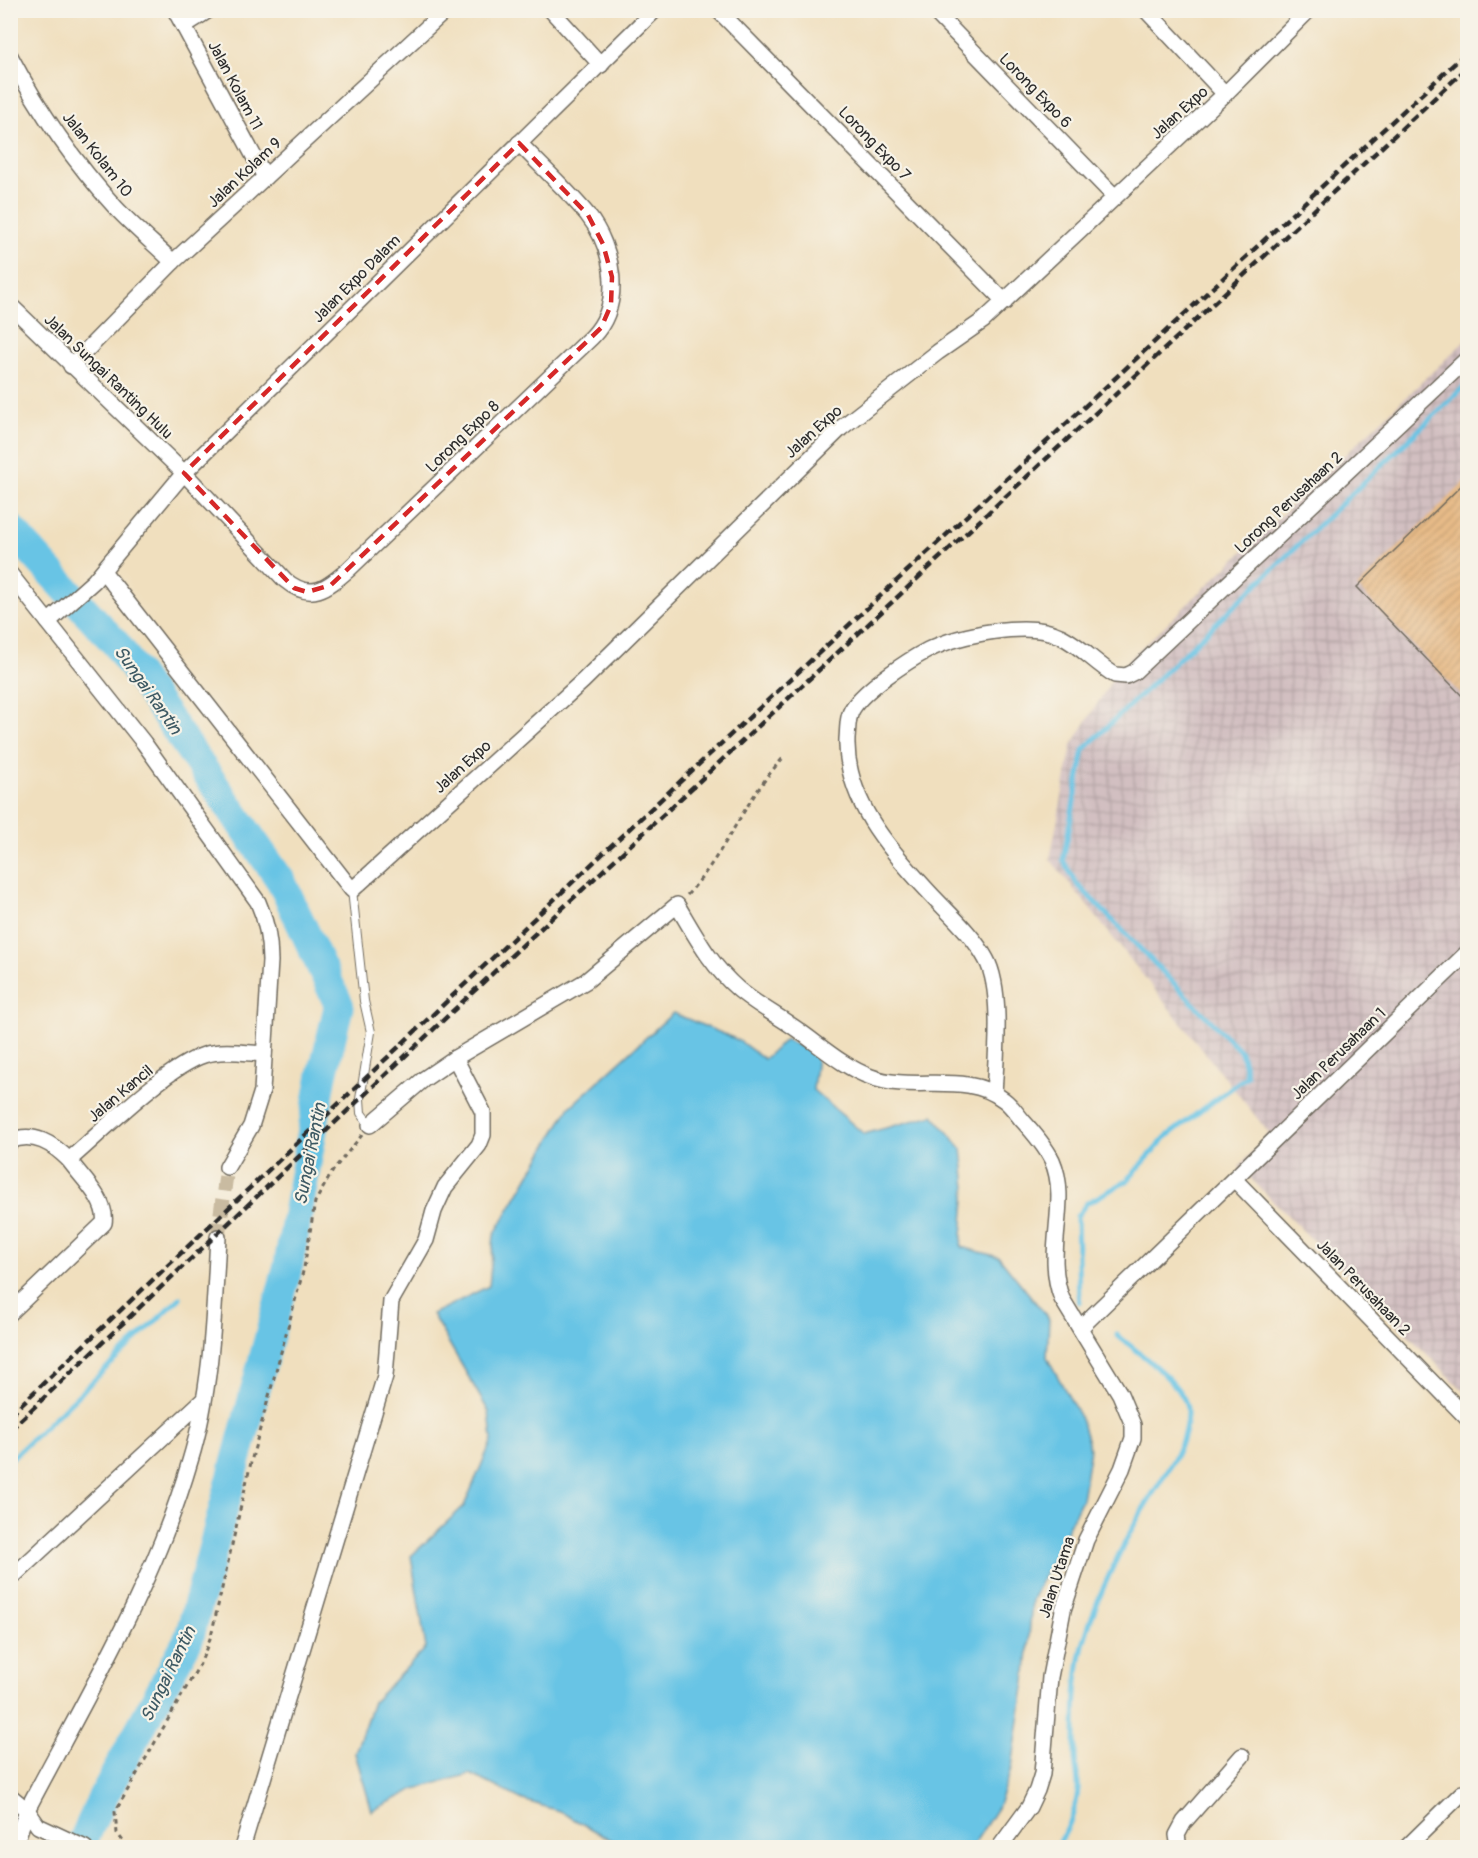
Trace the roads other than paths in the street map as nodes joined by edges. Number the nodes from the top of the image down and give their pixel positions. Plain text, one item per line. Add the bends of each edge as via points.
1 (175, 10) edge
2 (209, 10) edge
3 (446, 10) edge
4 (550, 10) edge
5 (655, 10) edge
6 (718, 10) edge
7 (933, 10) edge
8 (1146, 10) edge
9 (1309, 10) edge
10 (184, 26) junction
11 (10, 56) edge
12 (601, 65) junction
13 (1225, 94) junction
14 (519, 143) junction
15 (265, 177) junction
16 (1114, 196) junction
17 (173, 262) junction
18 (1005, 302) junction
19 (10, 305) edge
20 (1467, 358) edge
21 (71, 366) junction
22 (184, 473) junction
23 (10, 574) edge
24 (99, 576) junction
25 (48, 622) junction
26 (352, 890) junction
27 (1467, 952) edge
28 (264, 1054) junction
29 (455, 1058) junction
30 (994, 1093) junction
31 (370, 1125) joint
32 (10, 1141) edge
33 (69, 1160) junction
34 (227, 1167) tunnel mouth
35 (1234, 1179) junction
36 (218, 1237) tunnel mouth
37 (10, 1313) edge
38 (1080, 1328) junction
39 (203, 1400) junction
40 (1467, 1419) edge
41 (10, 1579) edge
42 (1242, 1756) dead end
43 (1462, 1793) dead end
44 (10, 1796) edge
45 (27, 1810) junction
46 (14, 1848) edge
47 (85, 1848) edge
48 (242, 1848) edge
49 (999, 1848) edge
50 (1179, 1848) edge
51 (1406, 1848) edge

1 - 10 street, Jalan Kolam 11
2 - 10 street
3 - 15 street, Jalan Kolam 9
4 - 12 street
5 - 12 street, Jalan Expo Dalam
6 - 18 street, Lorong Expo 7
7 - 16 street, Lorong Expo 6
8 - 13 street
9 - 13 street, Jalan Expo
10 - 15 street, Jalan Kolam 11
11 - 17 street, Jalan Kolam 10 via 46,118 89,175 117,209
12 - 14 street, Jalan Expo Dalam
13 - 16 street, Jalan Expo
14 - 22 street, Jalan Expo Dalam
14 - 22 street, Lorong Expo 8 via 588,215 603,244 613,293 607,318 592,337 350,569 319,591 294,588
15 - 17 street, Jalan Kolam 9
16 - 18 street, Jalan Expo
17 - 21 street, Jalan Kolam 9
18 - 26 street, Jalan Expo via 841,428 583,681
19 - 21 street, Jalan Sungai Ranting Hulu
20 - 30 street, Lorong Perusahaan 2 via 1134,672 1116,675 1048,631 975,635 918,655 851,710 847,744 850,774 861,804 910,872 987,960 996,1023
21 - 22 street, Jalan Sungai Ranting Hulu
22 - 24 street, Jalan Expo Dalam
23 - 25 street
24 - 25 street, Jalan Expo Dalam
24 - 26 street
25 - 28 street via 144,743 266,918 270,940
26 - 31 lane via 371,1032 360,1099 361,1113
27 - 35 street, Jalan Perusahaan 1
28 - 33 street, Jalan Kancil via 205,1054 187,1063
28 - 34 street via 262,1090 255,1116
29 - 30 street via 586,981 677,905 710,958 731,982 845,1064 888,1083 966,1085
29 - 31 street
29 - 48 street via 483,1112 483,1135 445,1187 426,1240 391,1301 385,1376
30 - 38 street, Jalan Utama via 1027,1125 1052,1159 1059,1188 1053,1268 1062,1299
32 - 33 street via 41,1139 55,1145
33 - 37 street via 99,1201 104,1223
35 - 38 street, Jalan Perusahaan 1
35 - 40 street, Jalan Perusahaan 2
36 - 39 street
38 - 49 street, Jalan Utama via 1129,1412 1133,1438 1086,1540 1063,1610 1050,1677 1042,1774 1037,1790
39 - 41 street
39 - 45 street via 191,1460 158,1552
42 - 50 street via 1184,1822 1177,1835
43 - 51 street
44 - 45 street
45 - 46 street
45 - 47 street via 38,1826

